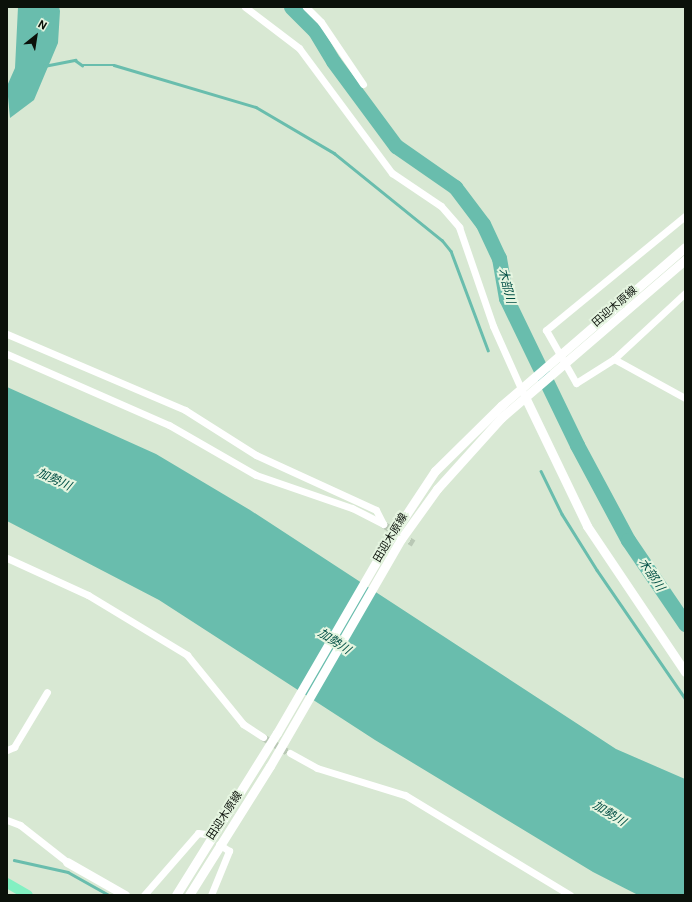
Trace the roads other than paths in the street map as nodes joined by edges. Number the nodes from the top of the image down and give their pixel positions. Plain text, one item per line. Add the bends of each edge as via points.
1 (246, 7) edge
2 (306, 7) edge
3 (363, 84) dead end
4 (685, 216) edge
5 (685, 247) edge
6 (685, 260) edge
7 (685, 294) edge
8 (7, 334) edge
9 (7, 354) edge
10 (614, 359) junction
11 (521, 389) junction
12 (685, 398) edge
13 (526, 399) junction
14 (7, 558) edge
15 (685, 672) edge
16 (47, 692) dead end
17 (263, 737) tunnel mouth
18 (7, 750) edge
19 (290, 753) tunnel mouth
20 (7, 820) edge
21 (213, 835) junction
22 (219, 844) junction
23 (67, 862) joint
24 (7, 883) edge
25 (28, 895) edge
26 (126, 895) edge
27 (144, 895) edge
28 (176, 895) edge
29 (189, 895) edge
30 (211, 895) edge
31 (570, 895) edge

1 - 11 street via 299,48 392,173 441,206 459,227 493,326
2 - 3 street via 321,22
4 - 10 street via 546,330 576,383
5 - 11 main road, 田迎木原線
6 - 13 main road, 田迎木原線
7 - 10 street
8 - 9 street via 185,410 256,455 376,510 383,524 352,508 256,475 169,425
10 - 12 street
11 - 13 street
11 - 21 main road, 田迎木原線 via 435,472 368,576 283,723
13 - 15 main road via 587,526
13 - 22 main road, 田迎木原線 via 501,418 437,489 377,581 292,728
14 - 17 street via 88,595 187,655 243,724
16 - 18 street via 14,747
19 - 31 street via 316,768 405,795
20 - 23 street via 20,825
21 - 27 street via 198,833
21 - 28 main road, 田迎木原線
22 - 29 main road, 田迎木原線
22 - 30 street via 229,851
23 - 26 main road
24 - 25 main road

